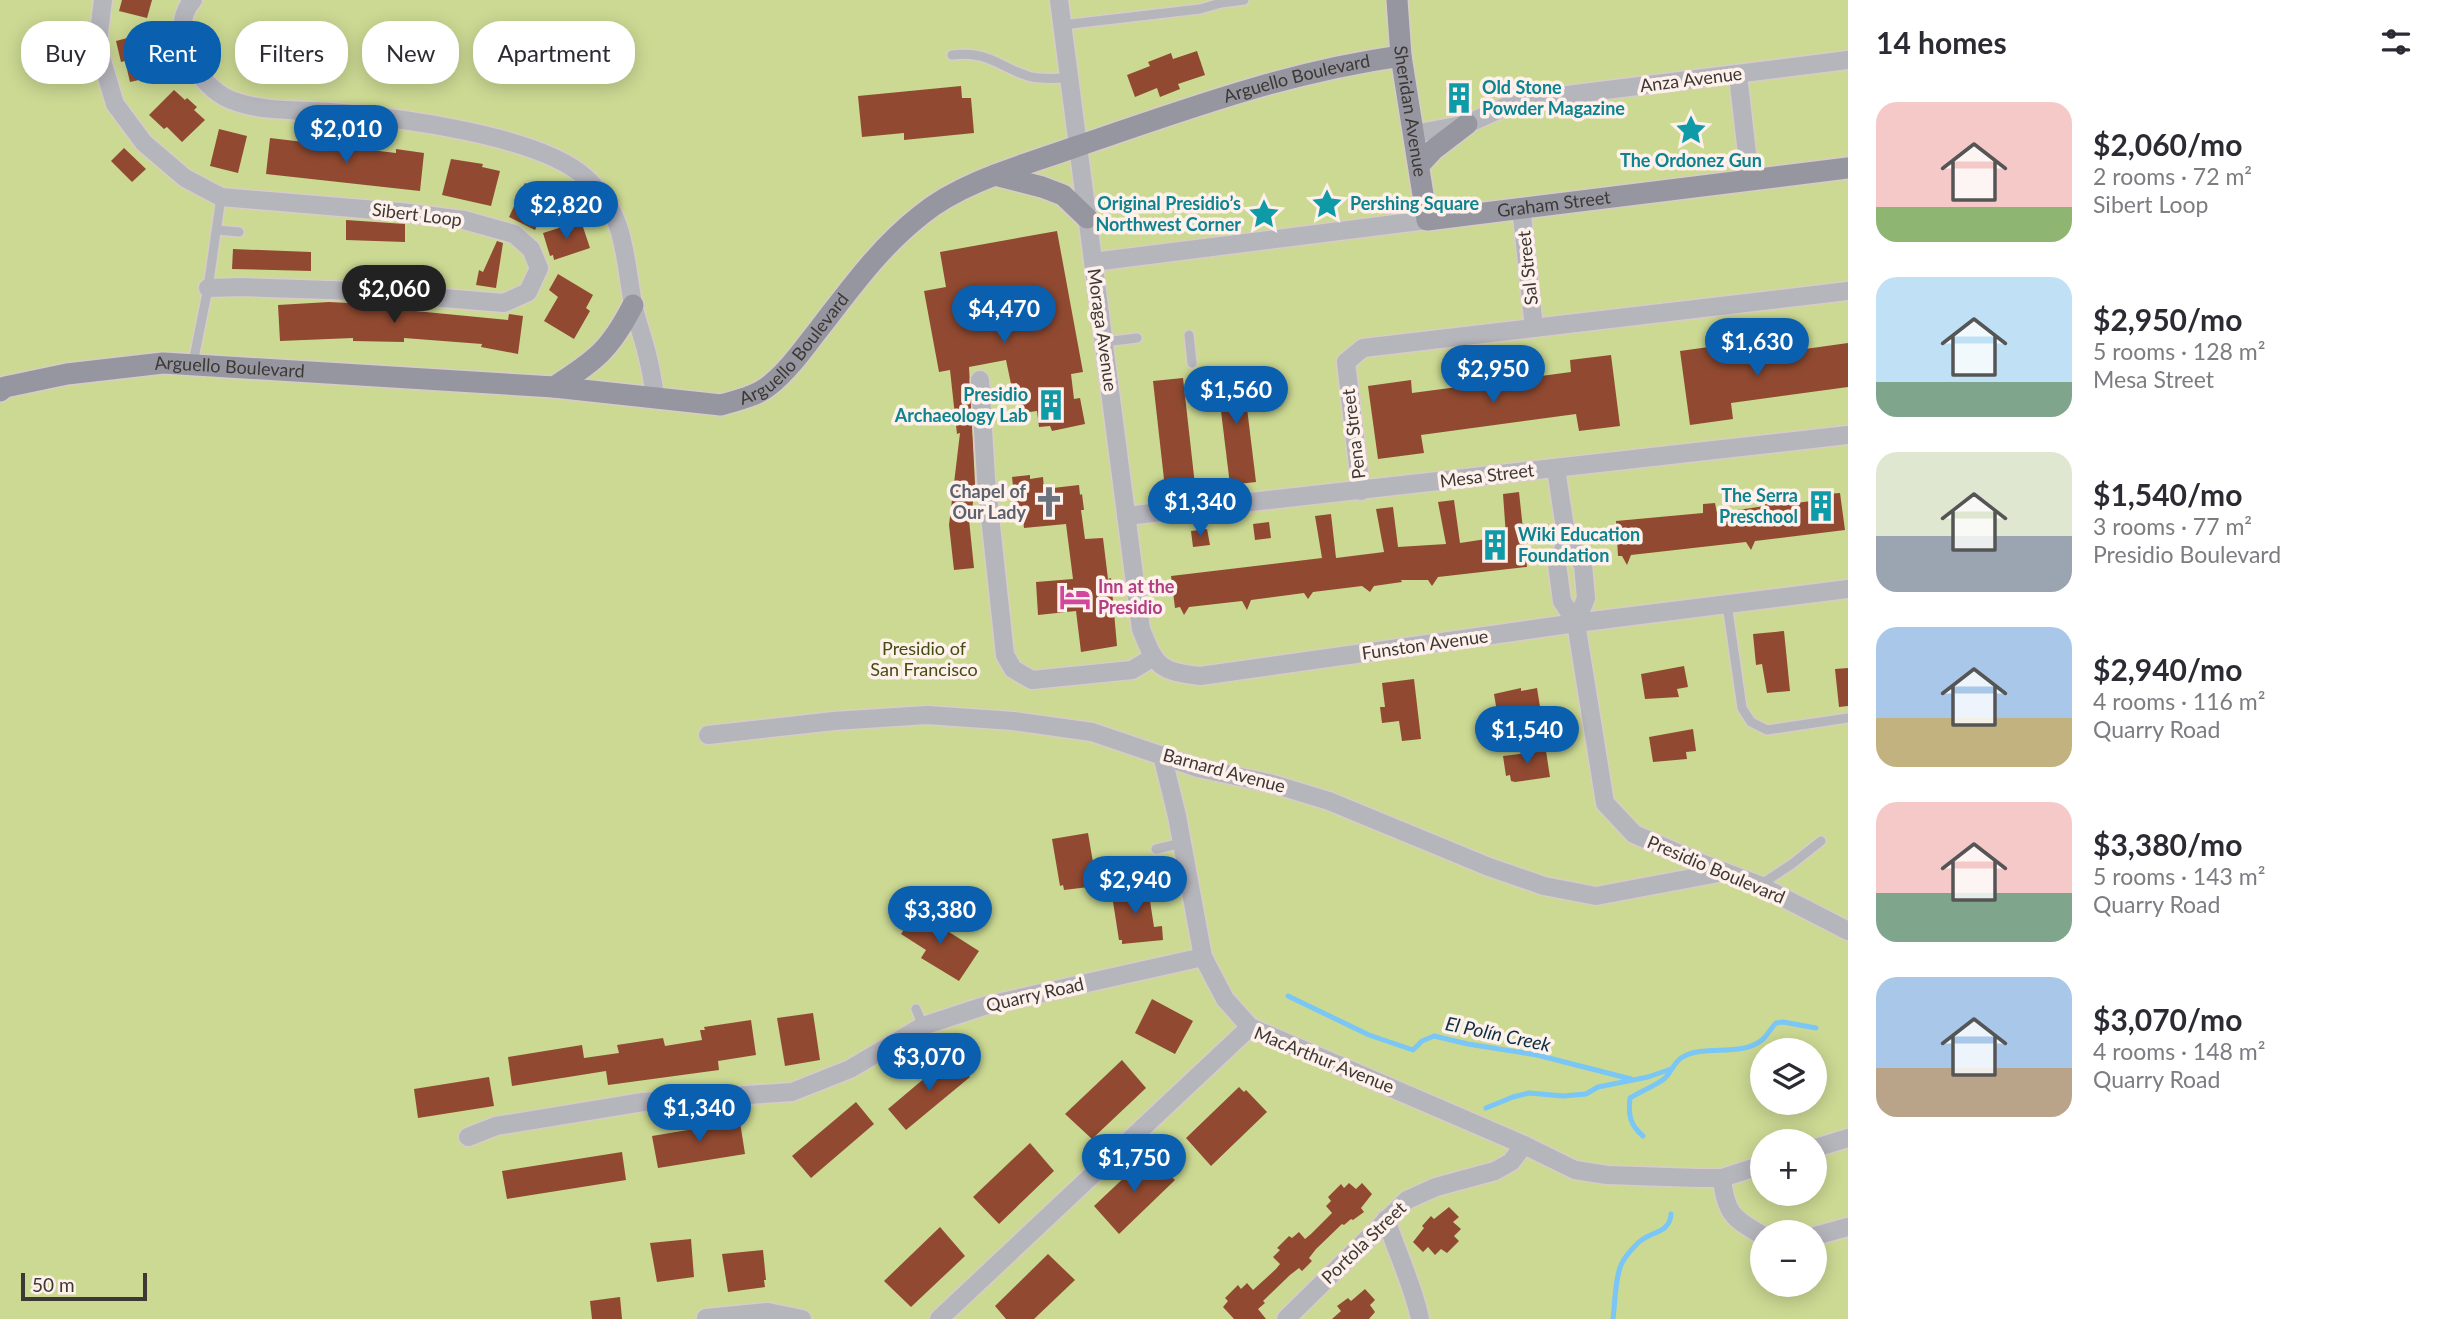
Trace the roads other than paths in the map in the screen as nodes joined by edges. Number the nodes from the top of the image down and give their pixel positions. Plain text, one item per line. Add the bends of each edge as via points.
1 (103, 0) edge
2 (193, 0) edge
3 (1059, 0) edge
4 (1244, 0) edge
5 (1397, 0) edge
6 (1062, 25) junction
7 (952, 55) dead end
8 (1401, 56) junction
9 (1848, 60) edge
10 (1738, 75) junction
11 (1068, 78) junction
12 (1467, 124) junction
13 (1414, 134) junction
14 (1077, 147) junction
15 (1419, 165) junction
16 (1848, 168) edge
17 (995, 176) junction
18 (1750, 180) junction
19 (221, 197) junction
20 (1521, 207) junction
21 (1087, 218) junction
22 (1427, 220) junction
23 (218, 229) junction
24 (239, 232) dead end
25 (1093, 262) junction
26 (208, 288) junction
27 (1848, 291) edge
28 (633, 305) junction
29 (1534, 328) junction
30 (1189, 335) dead end
31 (1137, 338) dead end
32 (1104, 342) junction
33 (1192, 363) dead end
34 (193, 365) junction
35 (980, 380) dead end
36 (554, 387) junction
37 (0, 391) edge
38 (655, 397) junction
39 (1848, 435) edge
40 (1556, 468) junction
41 (1361, 491) junction
42 (1126, 516) junction
43 (1567, 541) junction
44 (1848, 589) edge
45 (1727, 604) junction
46 (1576, 623) junction
47 (1152, 657) junction
48 (1848, 718) edge
49 (708, 735) dead end
50 (1162, 755) junction
51 (1821, 841) dead end
52 (1182, 843) junction
53 (1157, 849) dead end
54 (1724, 873) junction
55 (1759, 886) junction
56 (1848, 932) edge
57 (1203, 957) junction
58 (916, 1009) dead end
59 (923, 1026) junction
60 (1250, 1027) junction
61 (468, 1137) dead end
62 (1848, 1138) edge
63 (1524, 1144) junction
64 (1827, 1144) edge
65 (1750, 1169) edge
66 (1722, 1178) junction
67 (1386, 1219) junction
68 (1848, 1227) edge
69 (1750, 1228) edge
70 (1827, 1233) edge
71 (706, 1318) edge
72 (802, 1319) edge
73 (939, 1319) edge
74 (1286, 1319) edge
75 (1420, 1319) edge

1 - 19 street via 100,54 116,104 144,143 163,160
2 - 28 street via 181,31 189,56 207,84 230,100 257,107 370,115 486,135 554,158 585,177 614,212
3 - 6 street, Moraga Avenue
4 - 6 lane
5 - 8 street, Sheridan Avenue
6 - 11 street, Moraga Avenue
7 - 11 lane via 981,55 1039,79
8 - 13 street, Sheridan Avenue
8 - 14 street, Arguello Boulevard via 1277,80
9 - 10 street, Anza Avenue
10 - 12 street, Anza Avenue via 1518,101
10 - 18 street
11 - 14 street, Moraga Avenue
12 - 13 street, Anza Avenue
12 - 15 street
13 - 15 street, Sheridan Avenue
14 - 17 street, Arguello Boulevard
14 - 21 street, Moraga Avenue
15 - 22 street, Sheridan Avenue
16 - 18 street, Graham Street
17 - 21 street via 1063,195
17 - 38 street, Arguello Boulevard via 922,213 881,250 769,386 721,405
18 - 20 street, Graham Street
19 - 23 lane
19 - 26 street, Sibert Loop via 464,220 514,234 531,249 539,268 528,292 503,303 357,292
20 - 22 street, Graham Street
20 - 29 street, Sal Street
21 - 25 street, Moraga Avenue
22 - 25 street, Graham Street
23 - 24 lane
23 - 26 lane
25 - 32 street, Moraga Avenue
26 - 34 lane
27 - 29 street
28 - 36 street via 606,349
28 - 38 street
29 - 41 street, Pena Street via 1363,348 1346,362
30 - 33 lane
31 - 32 lane
32 - 42 street, Moraga Avenue
34 - 36 street, Arguello Boulevard
34 - 37 street, Arguello Boulevard via 163,363 67,374
35 - 47 street via 986,479 1002,566 1005,655 1013,669 1032,680 1132,670
36 - 38 street, Arguello Boulevard
39 - 40 street, Mesa Street
40 - 41 street, Mesa Street
40 - 43 street, Presidio Boulevard
41 - 42 street, Mesa Street via 1210,498
42 - 47 street, Moraga Avenue via 1141,629
43 - 46 street, Presidio Boulevard via 1557,564 1562,601
43 - 46 street, Presidio Boulevard via 1583,565 1587,598
44 - 45 street, Funston Avenue
45 - 46 street, Funston Avenue
45 - 48 lane via 1742,708 1752,722 1767,730
46 - 47 street, Funston Avenue via 1200,676 1175,673
46 - 54 street, Presidio Boulevard via 1605,803 1634,834
49 - 50 street, Barnard Avenue via 927,715 1092,732
50 - 52 street
50 - 54 street, Barnard Avenue via 1329,801 1544,887 1597,896
51 - 55 lane
52 - 53 lane
52 - 57 street
54 - 55 street, Presidio Boulevard
55 - 56 street, Presidio Boulevard
57 - 59 street, Quarry Road via 985,1006
57 - 60 street via 1225,999
58 - 59 lane
59 - 61 street, Quarry Road via 850,1069 792,1093 643,1102 496,1126
60 - 63 street, MacArthur Avenue
60 - 73 street, MacArthur Avenue
62 - 64 street
63 - 66 street, MacArthur Avenue via 1575,1170 1595,1174
63 - 67 street, Portola Street via 1511,1162 1495,1171 1436,1187 1407,1200
65 - 66 street, MacArthur Avenue
66 - 69 street via 1724,1198 1736,1220
67 - 74 street, Portola Street
67 - 75 street
68 - 70 street
71 - 72 street via 768,1312

